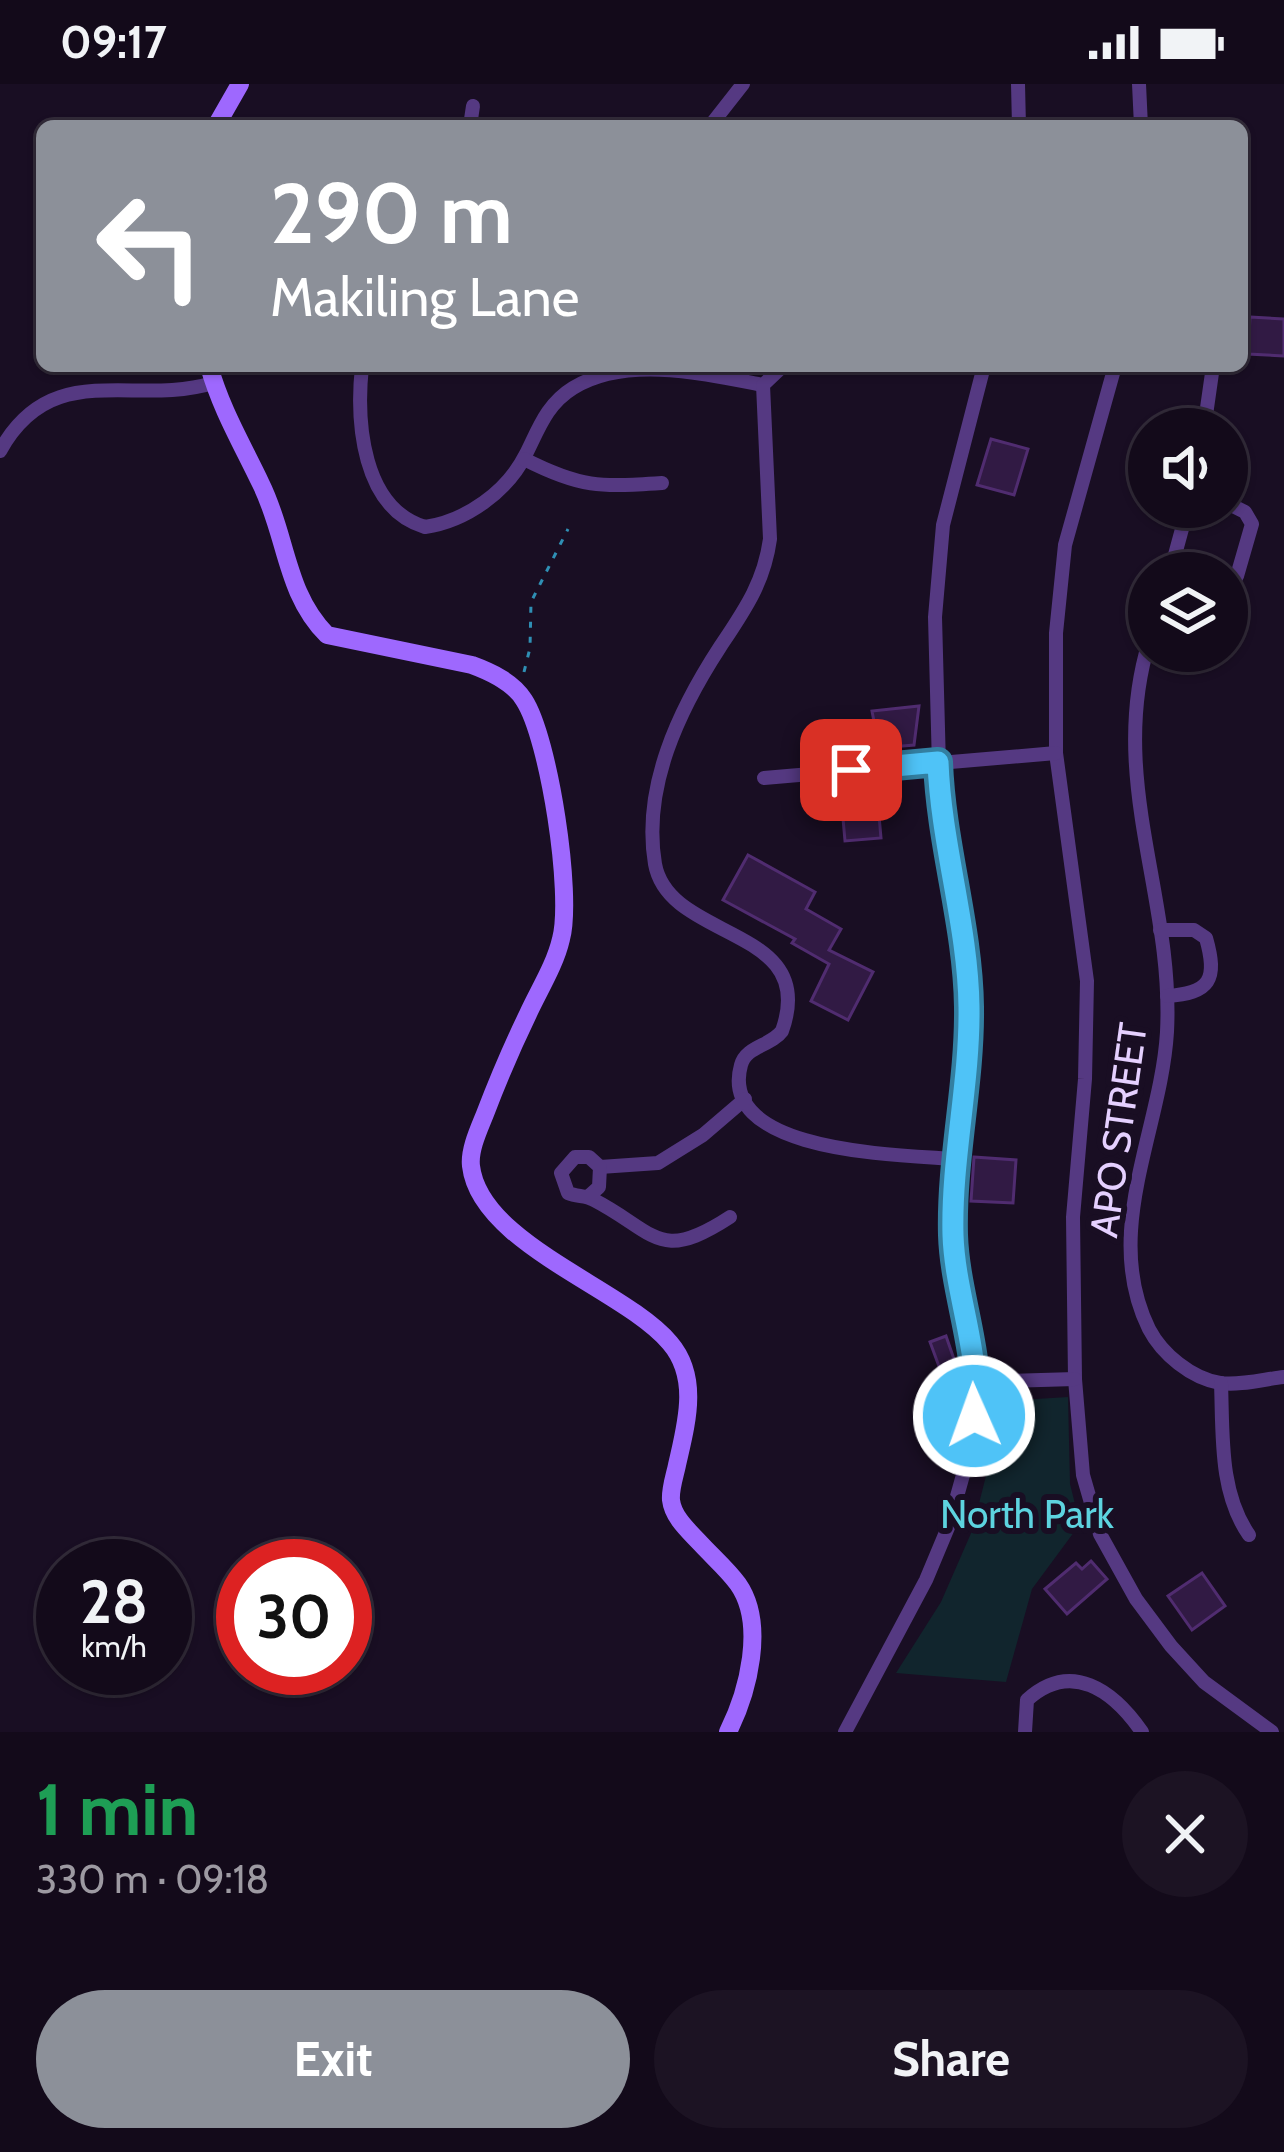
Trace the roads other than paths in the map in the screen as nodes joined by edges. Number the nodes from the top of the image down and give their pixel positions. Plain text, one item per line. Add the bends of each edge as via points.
1 (240, 84) edge
2 (743, 84) edge
3 (1018, 84) edge
4 (1139, 84) edge
5 (473, 106) dead end
6 (219, 120) edge
7 (471, 120) edge
8 (715, 120) edge
9 (1019, 120) edge
10 (1141, 120) edge
11 (361, 372) edge
12 (624, 372) edge
13 (654, 372) edge
14 (777, 372) edge
15 (982, 372) edge
16 (1113, 372) edge
17 (1212, 372) edge
18 (211, 374) edge
19 (763, 385) junction
20 (1207, 408) edge
21 (0, 451) edge
22 (524, 459) junction
23 (662, 483) dead end
24 (1248, 517) edge
25 (1244, 552) edge
26 (1143, 672) edge
27 (1056, 753) junction
28 (938, 762) junction
29 (764, 778) dead end
30 (1160, 930) junction
31 (1167, 996) junction
32 (745, 1100) junction
33 (954, 1159) junction
34 (600, 1167) junction
35 (589, 1196) junction
36 (730, 1217) dead end
37 (1284, 1377) edge
38 (1076, 1378) junction
39 (978, 1382) junction
40 (1221, 1383) junction
41 (1249, 1535) dead end
42 (851, 1716) junction
43 (1024, 1726) edge
44 (728, 1732) edge
45 (834, 1732) edge
46 (845, 1732) edge
47 (1142, 1732) edge
48 (1272, 1732) edge

1 - 6 street
2 - 8 street
3 - 9 street
4 - 10 street
5 - 7 street
11 - 22 street via 365,450 383,496 408,522 425,527 465,515
12 - 22 street via 556,401
13 - 19 street
14 - 19 street
15 - 28 street via 943,525 935,616
16 - 27 street via 1065,544
17 - 20 street
18 - 21 street via 194,389 97,387 60,395 35,407
18 - 44 street via 311,619 327,635 472,665 524,699 544,758 566,904 561,940 470,1164 494,1213 652,1326 685,1370 686,1426 671,1501 738,1584 754,1640
19 - 32 street via 767,564 672,737 653,827 659,877 673,895 762,950 785,980 782,1031 740,1067
22 - 23 street via 598,487
24 - 25 street
26 - 30 street, APO STREET via 1133,758
27 - 28 street
27 - 38 street via 1088,981 1073,1216
28 - 29 street
28 - 33 street via 969,1005
30 - 31 street, APO STREET
30 - 31 street via 1195,930 1206,938 1212,967 1204,988
31 - 40 street, APO STREET via 1130,1229 1139,1300 1162,1348
32 - 33 street via 787,1135 820,1146
32 - 34 street via 658,1163
33 - 39 street via 953,1240
34 - 35 street via 599,1187
34 - 35 street via 582,1156 561,1173 568,1193
35 - 36 street via 650,1237 668,1240 699,1237
37 - 40 street
38 - 39 street
38 - 48 street via 1086,1490 1111,1554 1182,1658
39 - 42 street via 950,1525
40 - 41 street via 1234,1514
42 - 45 street
42 - 46 street
43 - 47 street via 1036,1692 1077,1681 1106,1692

